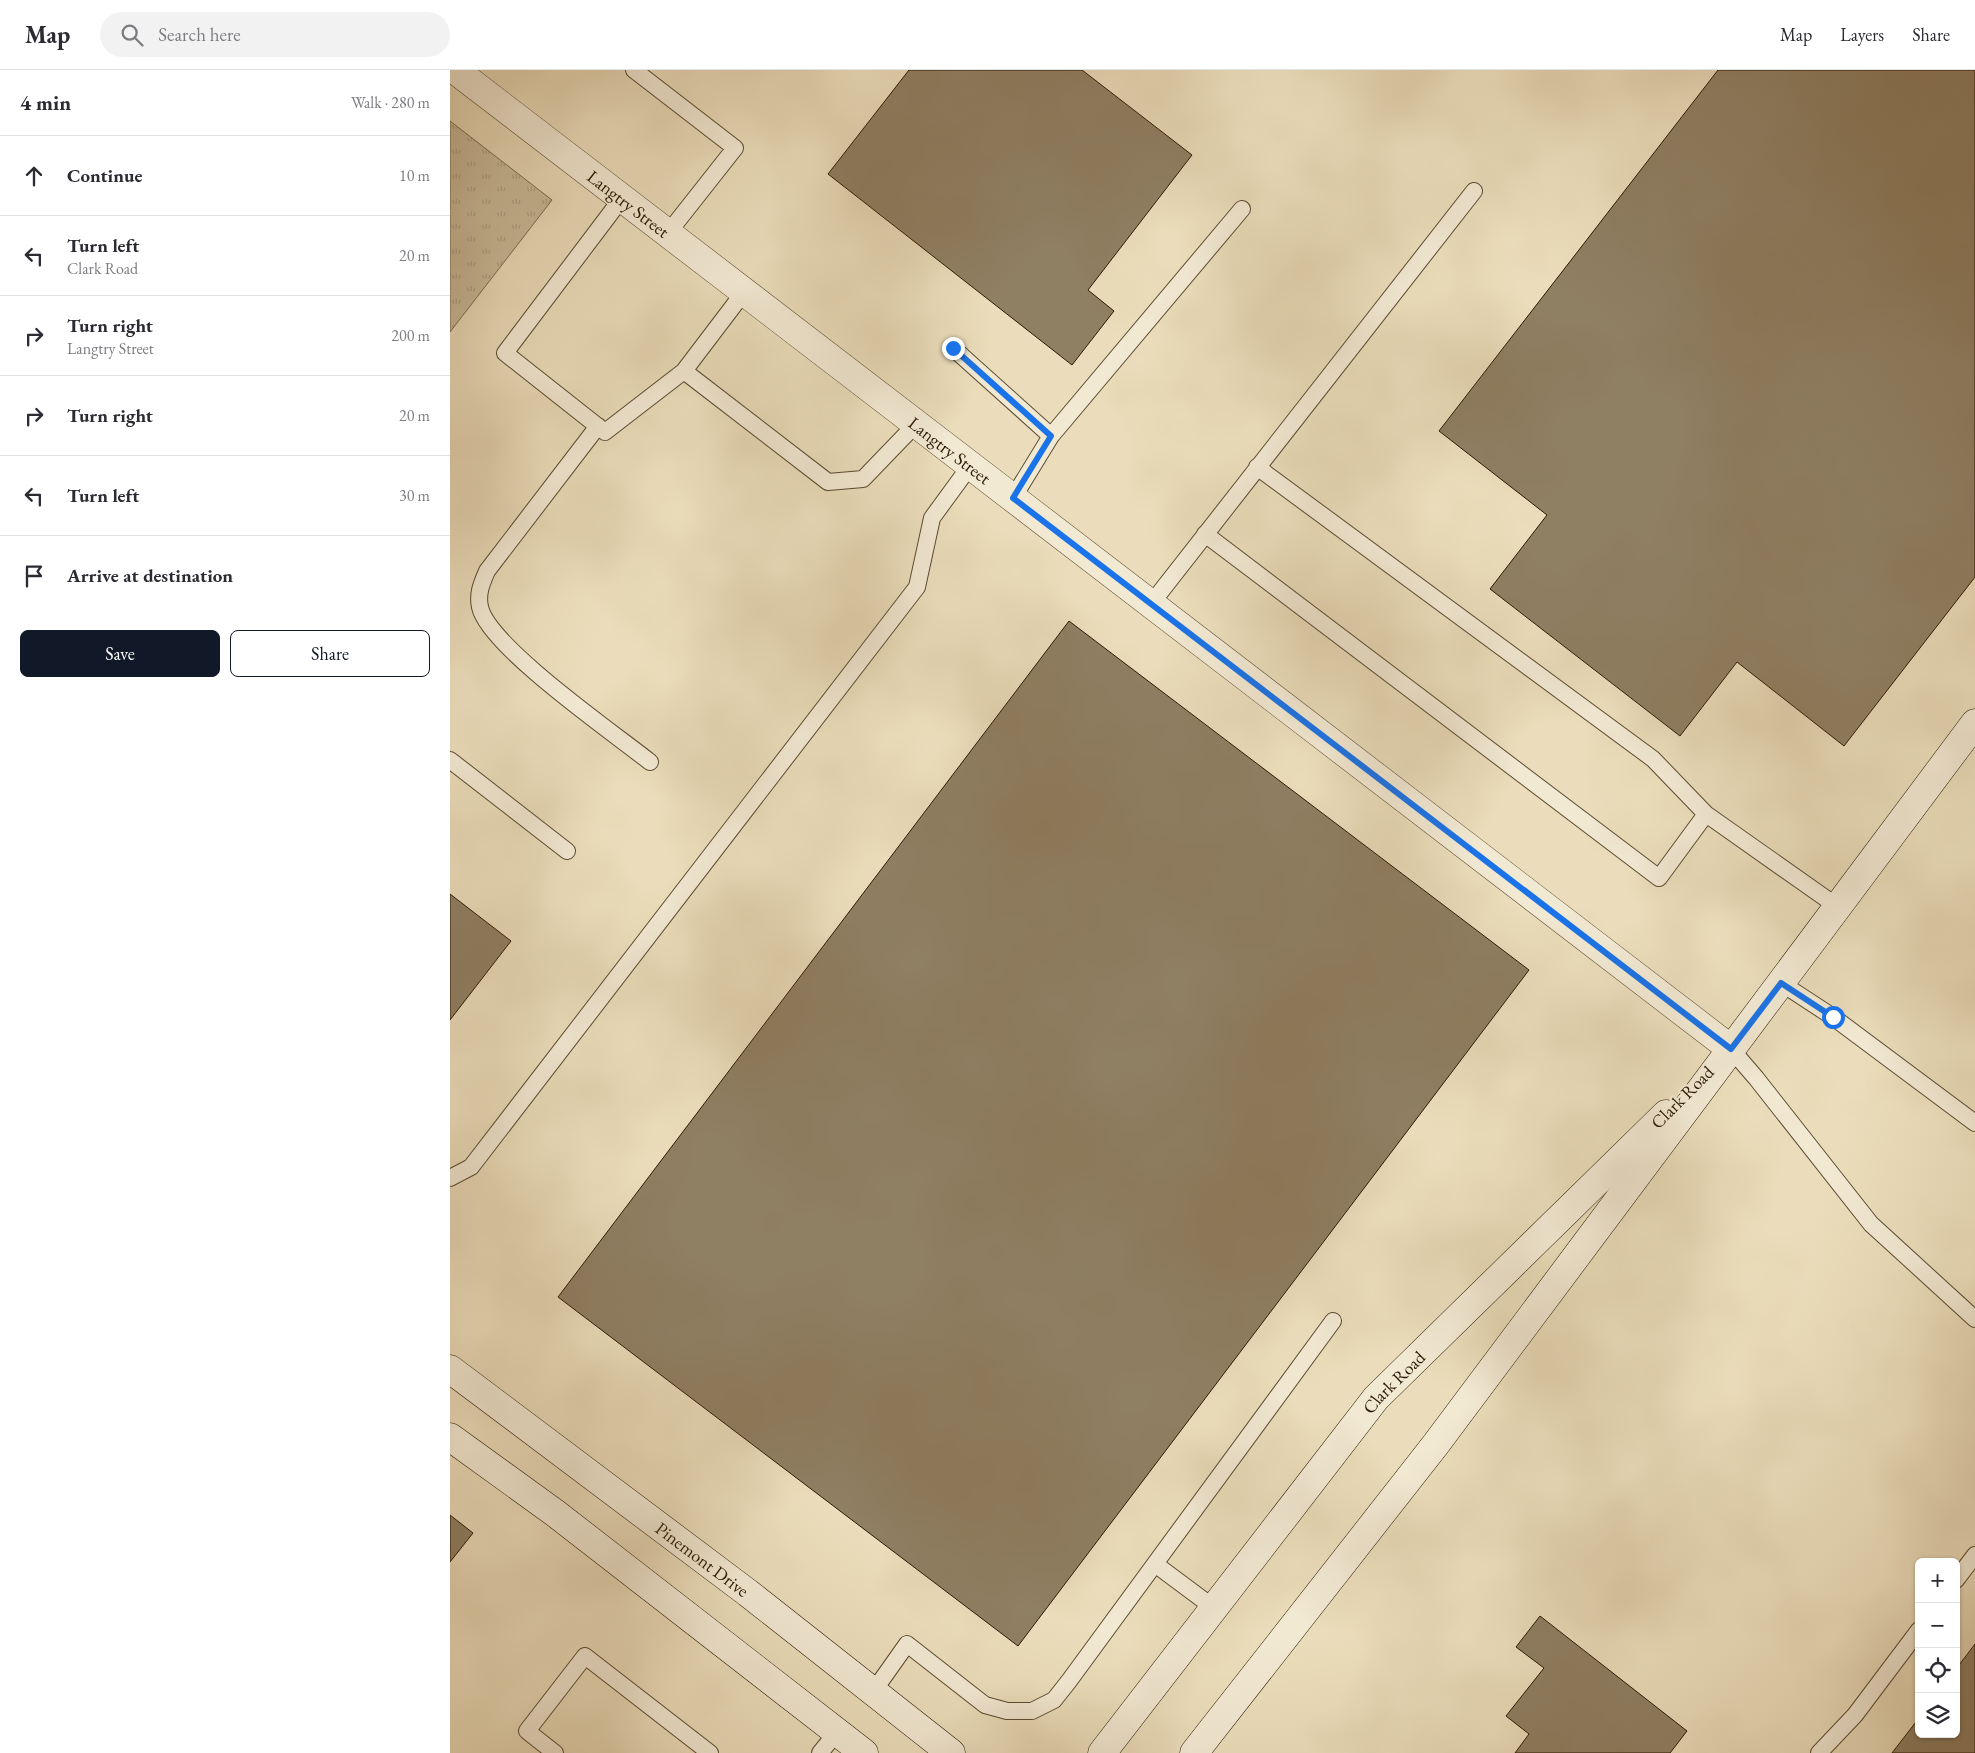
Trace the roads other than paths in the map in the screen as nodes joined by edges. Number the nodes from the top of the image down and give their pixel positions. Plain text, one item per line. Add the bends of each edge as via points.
1 (456, 70) edge
2 (634, 70) edge
3 (1474, 191) dead end
4 (622, 198) junction
5 (1242, 210) dead end
6 (668, 233) junction
7 (744, 292) junction
8 (953, 348) dead end
9 (684, 371) junction
10 (916, 424) junction
11 (598, 426) junction
12 (1051, 436) junction
13 (970, 466) junction
14 (1257, 467) junction
15 (1013, 498) junction
16 (1205, 534) junction
17 (1150, 604) junction
18 (1975, 724) edge
19 (450, 760) edge
20 (650, 762) dead end
21 (1706, 814) junction
22 (567, 851) dead end
23 (1838, 907) junction
24 (1781, 983) junction
25 (1731, 1049) junction
26 (1975, 1123) edge
27 (450, 1178) edge
28 (1975, 1319) edge
29 (1334, 1321) dead end
30 (450, 1369) edge
31 (450, 1437) edge
32 (1975, 1555) edge
33 (1155, 1564) junction
34 (1960, 1575) edge
35 (1214, 1608) junction
36 (1915, 1635) edge
37 (873, 1692) junction
38 (837, 1732) junction
39 (554, 1753) edge
40 (710, 1753) edge
41 (820, 1753) edge
42 (864, 1753) edge
43 (951, 1753) edge
44 (1102, 1753) edge
45 (1194, 1753) edge
46 (1820, 1753) edge

1 - 4 street, Langtry Street
2 - 6 lane via 735,148
3 - 14 lane
4 - 6 street, Langtry Street
4 - 11 lane via 505,353
5 - 12 lane
6 - 7 street, Langtry Street
7 - 9 lane
7 - 10 street, Langtry Street
8 - 12 lane
9 - 10 lane via 828,482 863,479
9 - 11 lane via 605,432
10 - 13 street, Langtry Street
11 - 20 lane via 487,571 479,590 480,609 510,650
12 - 15 lane
13 - 15 street, Langtry Street
13 - 27 lane via 932,518 917,588 471,1167
14 - 16 lane
14 - 21 lane via 1653,759
15 - 17 street, Langtry Street
16 - 17 lane
16 - 21 lane via 1659,878
17 - 25 street, Langtry Street
18 - 23 street, Clark Road
19 - 22 lane
21 - 23 lane
23 - 24 street, Clark Road
24 - 25 street, Clark Road
24 - 26 lane via 1833,1017
25 - 28 lane via 1871,1224
25 - 35 street, Clark Road via 1376,1398
25 - 45 street, Clark Road via 1436,1444
29 - 33 lane
30 - 37 street, Pinemont Drive via 748,1593
31 - 38 street via 555,1513
32 - 34 lane
33 - 35 lane
33 - 37 lane via 1054,1700 1032,1711 1006,1711 985,1705 907,1644
35 - 44 street, Clark Road
36 - 46 lane via 1855,1715
37 - 43 street, Pinemont Drive
38 - 41 lane
38 - 42 street
39 - 40 lane via 526,1731 585,1656

